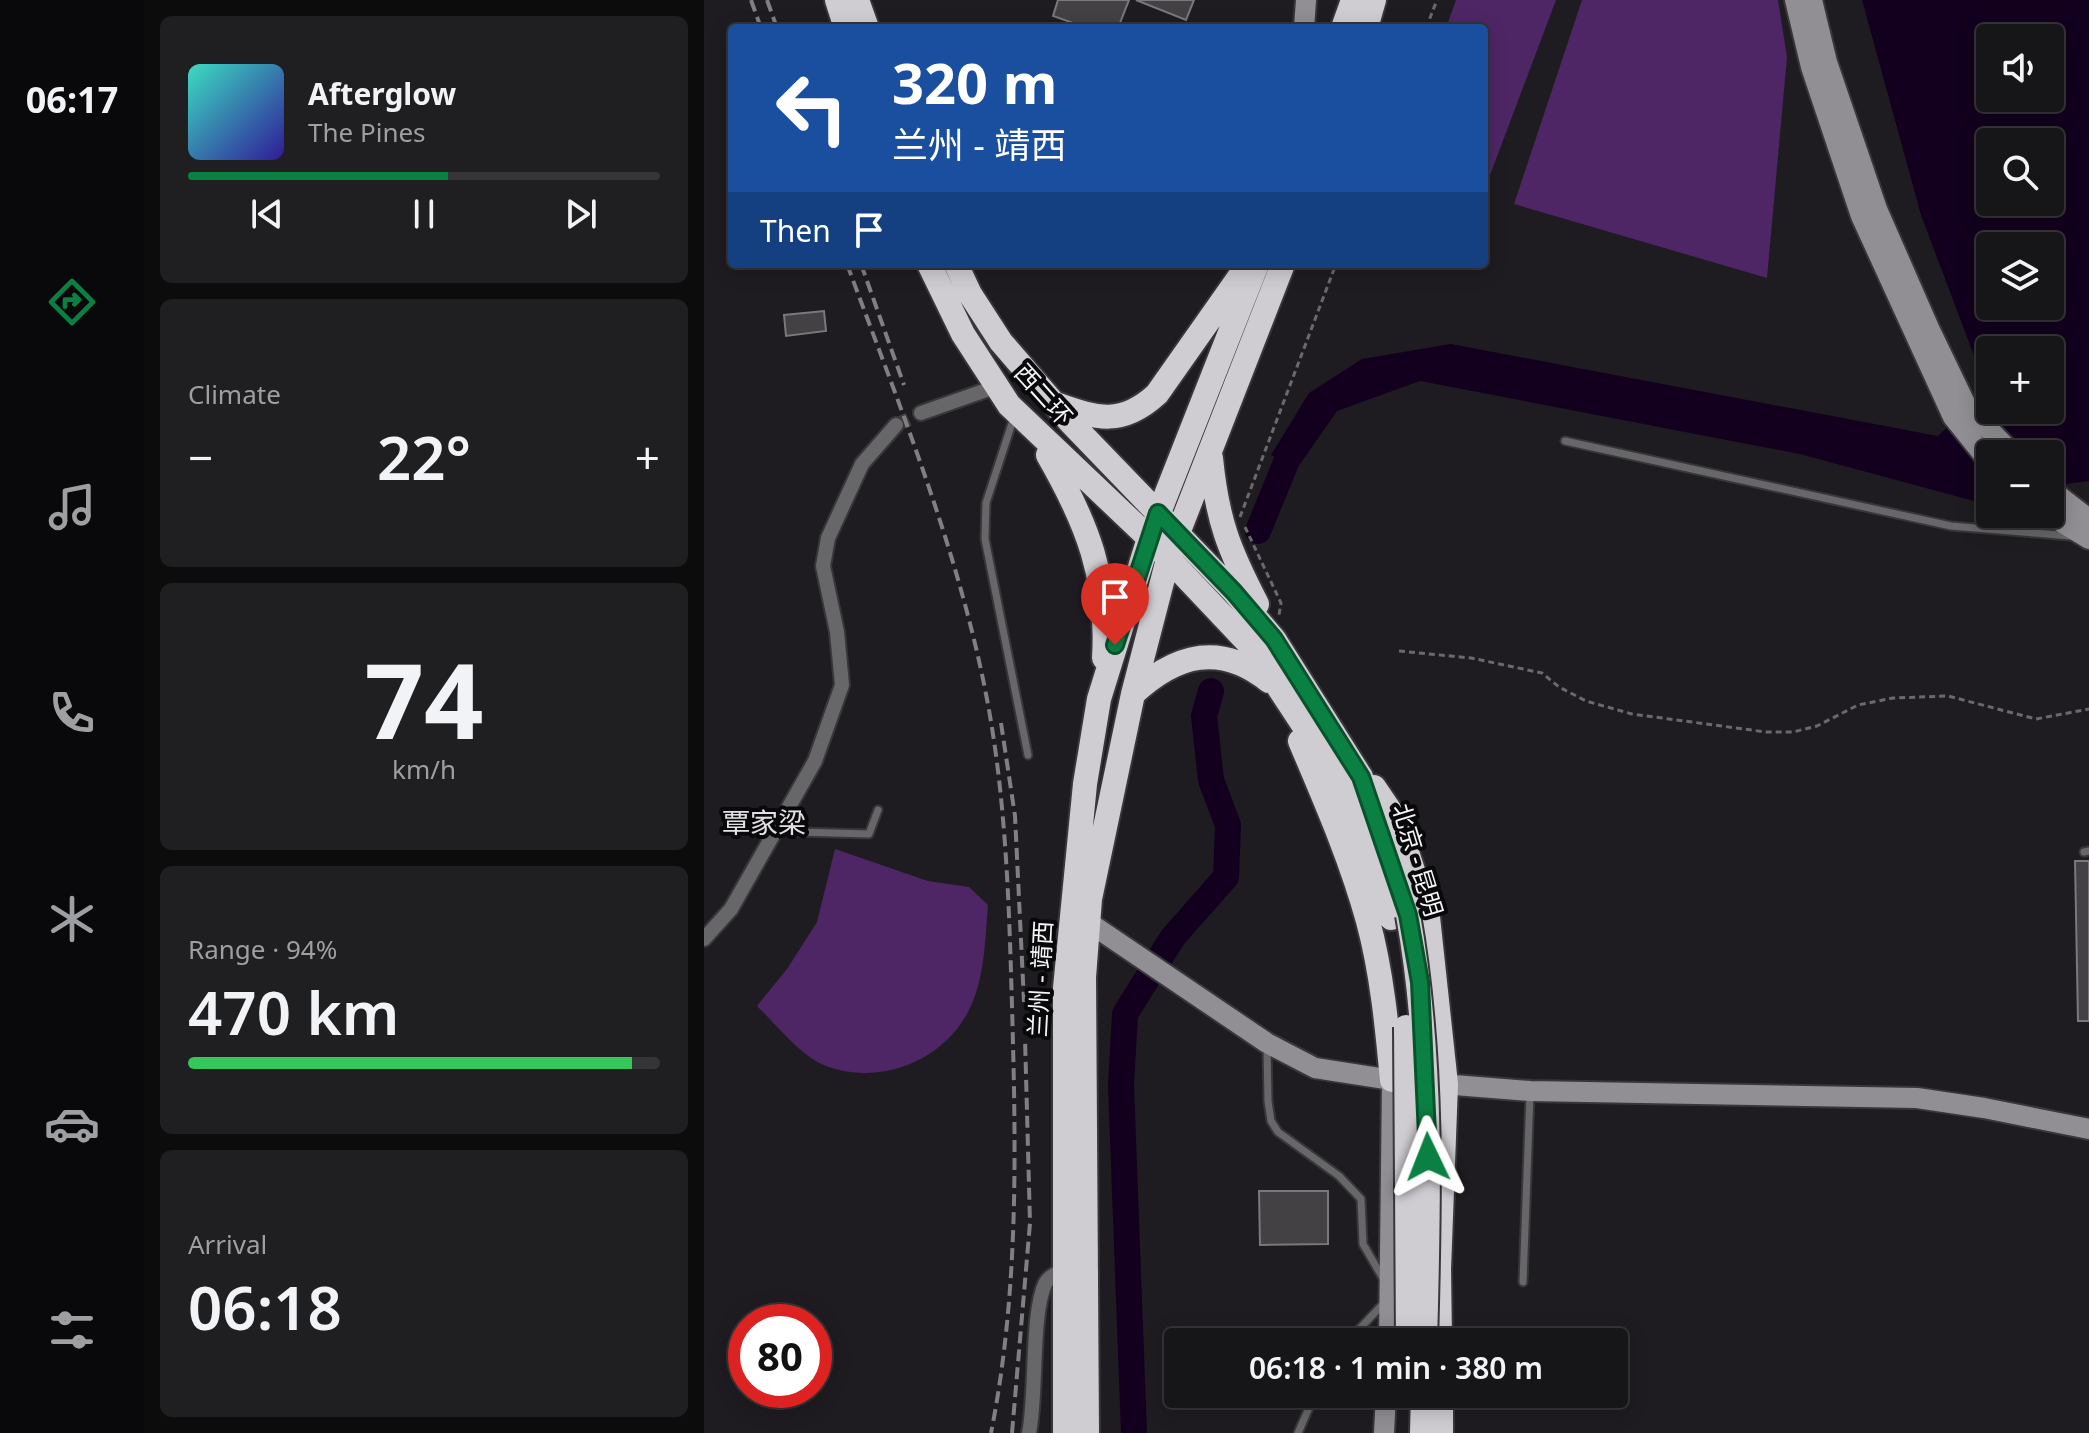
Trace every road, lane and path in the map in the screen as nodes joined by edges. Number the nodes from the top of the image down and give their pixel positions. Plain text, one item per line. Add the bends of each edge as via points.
1 (837, 0) edge
2 (857, 0) edge
3 (1306, 0) edge
4 (1353, 0) edge
5 (1374, 0) edge
6 (1437, 0) edge
7 (1795, 0) edge
8 (1812, 0) edge
9 (845, 24) edge
10 (866, 24) edge
11 (1304, 24) edge
12 (1344, 24) edge
13 (1367, 24) edge
14 (1428, 24) edge
15 (931, 268) edge
16 (958, 268) edge
17 (1245, 268) edge
18 (1255, 268) edge
19 (1281, 268) edge
20 (1334, 268) edge
21 (995, 387) junction
22 (1055, 404) junction
23 (1015, 411) junction
24 (1960, 412) junction
25 (921, 413) tunnel mouth
26 (896, 425) tunnel mouth
27 (1035, 432) junction
28 (1976, 440) edge
29 (1995, 440) edge
30 (1565, 441) dead end
31 (1210, 449) junction
32 (2064, 501) edge
33 (1158, 513) junction
34 (2064, 521) edge
35 (2088, 532) edge
36 (1179, 534) junction
37 (1149, 538) junction
38 (1168, 559) junction
39 (1274, 639) junction
40 (1399, 651) dead end
41 (1305, 685) junction
42 (1278, 690) junction
43 (1133, 694) junction
44 (1099, 699) junction
45 (2089, 709) edge
46 (1028, 755) dead end
47 (878, 810) dead end
48 (778, 826) junction
49 (1399, 916) junction
50 (1088, 922) junction
51 (704, 939) edge
52 (1267, 1043) junction
53 (1392, 1080) junction
54 (1446, 1084) junction
55 (1530, 1091) junction
56 (2089, 1129) edge
57 (1065, 1270) junction
58 (1523, 1282) dead end
59 (1392, 1294) junction
60 (1360, 1328) edge
61 (1390, 1328) edge
62 (1408, 1328) edge
63 (1425, 1328) edge
64 (1440, 1328) edge
65 (1309, 1408) edge
66 (1385, 1408) edge
67 (1408, 1408) edge
68 (1423, 1408) edge
69 (1441, 1408) edge
70 (1029, 1433) edge
71 (1065, 1433) edge
72 (1087, 1433) edge
73 (1298, 1433) edge
74 (1384, 1433) edge
75 (1408, 1433) edge
76 (1422, 1433) edge
77 (1441, 1433) edge

1 - 9 highway
2 - 10 highway
3 - 11 street
4 - 12 highway
5 - 13 highway
6 - 14 path
7 - 24 street via 1811,67 1861,216
8 - 24 street via 1827,62 1877,209
15 - 21 highway, 西二环
16 - 22 highway, 西二环 via 1001,342
17 - 22 highway via 1142,408 1098,418
18 - 33 highway, 兰州 - 靖西
19 - 31 highway, 兰州 - 靖西
20 - 39 path via 1240,516 1281,603
21 - 23 highway, 西二环
21 - 25 street
22 - 33 highway, 西二环
23 - 27 highway, 西二环
23 - 46 lane via 986,503 985,539
24 - 28 street
24 - 29 street
26 - 48 street via 862,464 828,538 823,566 842,685 815,761
27 - 37 highway, 西二环
27 - 44 highway via 1078,508 1097,566 1104,646
30 - 35 lane via 1951,526
31 - 36 highway, 兰州 - 靖西
31 - 39 highway via 1222,530
32 - 35 street
33 - 36 highway, 北京 - 昆明
33 - 37 highway, 兰州 - 靖西
34 - 35 street
36 - 38 highway, 兰州 - 靖西
36 - 39 highway, 北京 - 昆明
37 - 38 highway, 西二环
37 - 44 highway, 兰州 - 靖西
38 - 42 highway, 北京 - 昆明 via 1252,647
38 - 43 highway, 兰州 - 靖西
39 - 41 highway, 北京 - 昆明
40 - 45 path via 1471,658 1542,673 1586,701 1632,714 1766,732 1817,726 1858,705 1893,698 1948,696 2036,719
41 - 49 highway, 北京 - 昆明 via 1361,777
41 - 54 highway via 1397,821 1428,917
42 - 43 highway via 1236,662 1200,657 1166,667
42 - 49 highway, 北京 - 昆明 via 1342,784
42 - 53 highway via 1335,823 1368,921 1383,993
43 - 50 highway, 兰州 - 靖西
44 - 57 highway, 兰州 - 靖西 via 1065,988
47 - 48 lane via 869,834 798,832
48 - 51 street via 731,909
49 - 62 highway, 北京 - 昆明, bridge via 1405,987
49 - 63 highway, 北京 - 昆明, bridge via 1420,982 1429,1186
50 - 52 street
50 - 72 highway, 兰州 - 靖西
52 - 53 street via 1315,1068
52 - 59 lane via 1271,1121 1361,1199 1363,1244
53 - 54 street
53 - 59 street
54 - 55 street
54 - 64 highway
55 - 56 street via 1917,1098
55 - 58 lane
57 - 70 street via 1047,1281 1040,1299
57 - 71 highway, 兰州 - 靖西
59 - 60 lane
59 - 61 street
65 - 73 lane
66 - 74 street
67 - 75 highway
68 - 76 highway
69 - 77 highway

